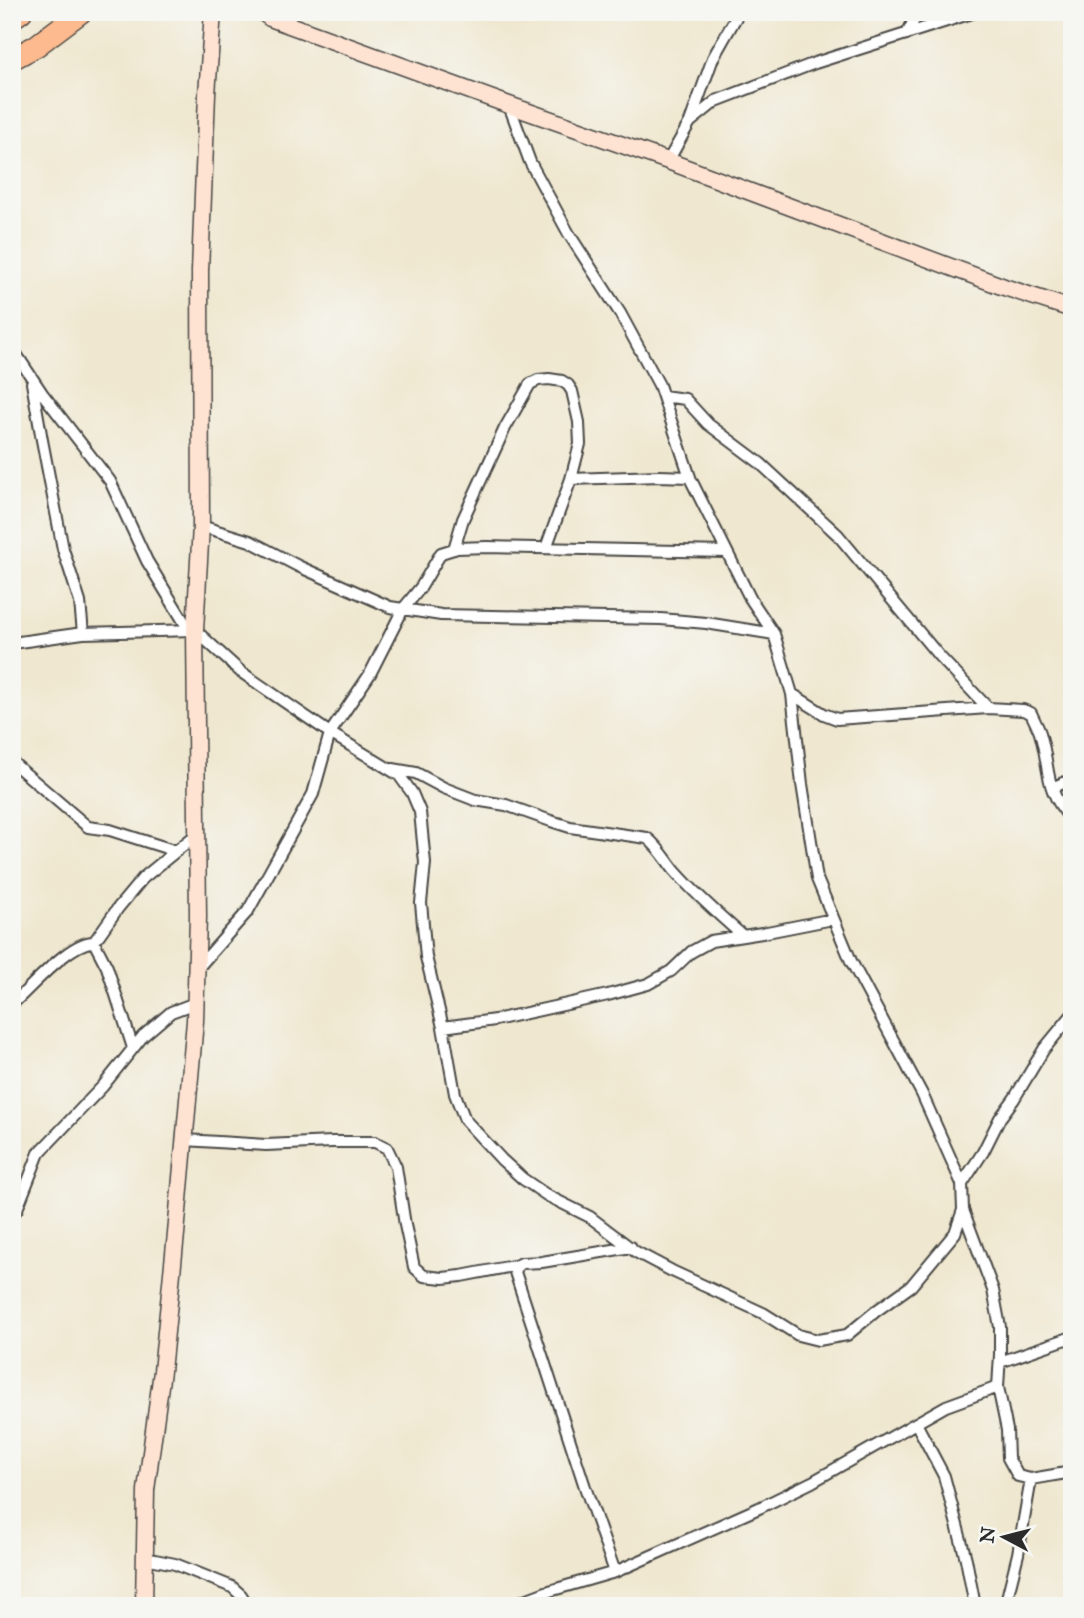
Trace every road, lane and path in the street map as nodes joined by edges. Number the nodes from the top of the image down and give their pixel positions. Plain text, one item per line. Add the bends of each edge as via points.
1 (21, 12) edge
2 (81, 12) edge
3 (213, 12) edge
4 (262, 12) edge
5 (739, 12) edge
6 (918, 12) edge
7 (975, 12) edge
8 (12, 18) edge
9 (907, 34) junction
10 (12, 59) edge
11 (509, 105) junction
12 (690, 122) junction
13 (668, 161) junction
14 (1072, 309) edge
15 (12, 348) edge
16 (31, 376) junction
17 (663, 396) junction
18 (690, 477) junction
19 (571, 479) junction
20 (201, 526) junction
21 (546, 548) junction
22 (454, 549) junction
23 (727, 552) junction
24 (403, 609) junction
25 (192, 630) junction
26 (83, 633) junction
27 (774, 634) junction
28 (12, 643) edge
29 (792, 694) junction
30 (988, 708) junction
31 (330, 733) junction
32 (12, 762) edge
33 (385, 767) junction
34 (1072, 779) edge
35 (1052, 788) junction
36 (1072, 820) edge
37 (197, 834) junction
38 (176, 852) junction
39 (834, 919) junction
40 (743, 936) junction
41 (94, 942) junction
42 (196, 970) junction
43 (195, 1003) junction
44 (12, 1004) edge
45 (1072, 1015) edge
46 (443, 1027) junction
47 (133, 1048) junction
48 (185, 1140) junction
49 (962, 1184) junction
50 (963, 1210) junction
51 (12, 1216) edge
52 (631, 1247) junction
53 (518, 1265) junction
54 (1072, 1337) edge
55 (1000, 1362) junction
56 (998, 1387) junction
57 (916, 1423) junction
58 (1072, 1472) edge
59 (1031, 1479) junction
60 (145, 1558) junction
61 (615, 1572) junction
62 (144, 1606) edge
63 (248, 1606) edge
64 (509, 1606) edge
65 (975, 1606) edge
66 (1005, 1606) edge

1 - 8 highway
2 - 10 highway
3 - 20 street via 200,271
4 - 11 street
5 - 12 street via 713,58
6 - 9 street
7 - 9 street
9 - 12 street via 716,101
11 - 13 street
11 - 17 street via 530,162 620,313
12 - 13 street
13 - 14 street
15 - 16 street
16 - 25 street via 110,481 147,561
16 - 26 street
17 - 18 street
17 - 30 street via 685,399 838,535
18 - 19 street
18 - 23 street
19 - 21 street
19 - 22 street via 580,444 572,391 562,381 538,380 530,384 505,428
20 - 24 street via 250,541 347,588
20 - 25 street
21 - 22 street
21 - 23 street
22 - 24 street via 441,553
23 - 27 street
24 - 27 street via 441,615 661,619
24 - 31 street via 370,674
25 - 26 street
25 - 31 street via 241,672
25 - 37 street
26 - 28 street
27 - 29 street
29 - 30 street via 836,719
29 - 39 street via 817,879
30 - 35 street via 1031,713 1040,732
31 - 33 street
31 - 42 street via 304,811 247,911
32 - 38 street via 88,827
33 - 40 street via 416,773 475,800 506,805 570,827 647,838 709,907
33 - 46 street via 404,781 420,812 426,957
34 - 35 street
35 - 36 street
37 - 38 street
37 - 42 street
38 - 41 street via 143,878
39 - 40 street
39 - 49 street
40 - 46 street via 711,941 648,984 495,1020
41 - 44 street via 74,948
41 - 47 street via 107,967
42 - 43 street
43 - 47 street via 171,1013
43 - 48 street
45 - 49 street via 1044,1049
46 - 52 street via 455,1094 466,1120 523,1179 590,1217
47 - 51 street via 39,1153
48 - 53 street via 375,1142 387,1148 396,1167 414,1267 419,1272 443,1278
48 - 60 street via 146,1490
49 - 50 street
50 - 52 street via 955,1233 911,1286 847,1335 818,1340 798,1335
50 - 55 street via 993,1290
52 - 53 street
53 - 61 street via 515,1272
54 - 55 street
55 - 56 street
56 - 57 street via 946,1406
56 - 59 street via 1008,1458 1018,1476
57 - 61 street via 813,1482
57 - 65 street via 944,1476
58 - 59 street
59 - 66 street
60 - 62 street
60 - 63 street via 175,1564 232,1587
61 - 64 street

